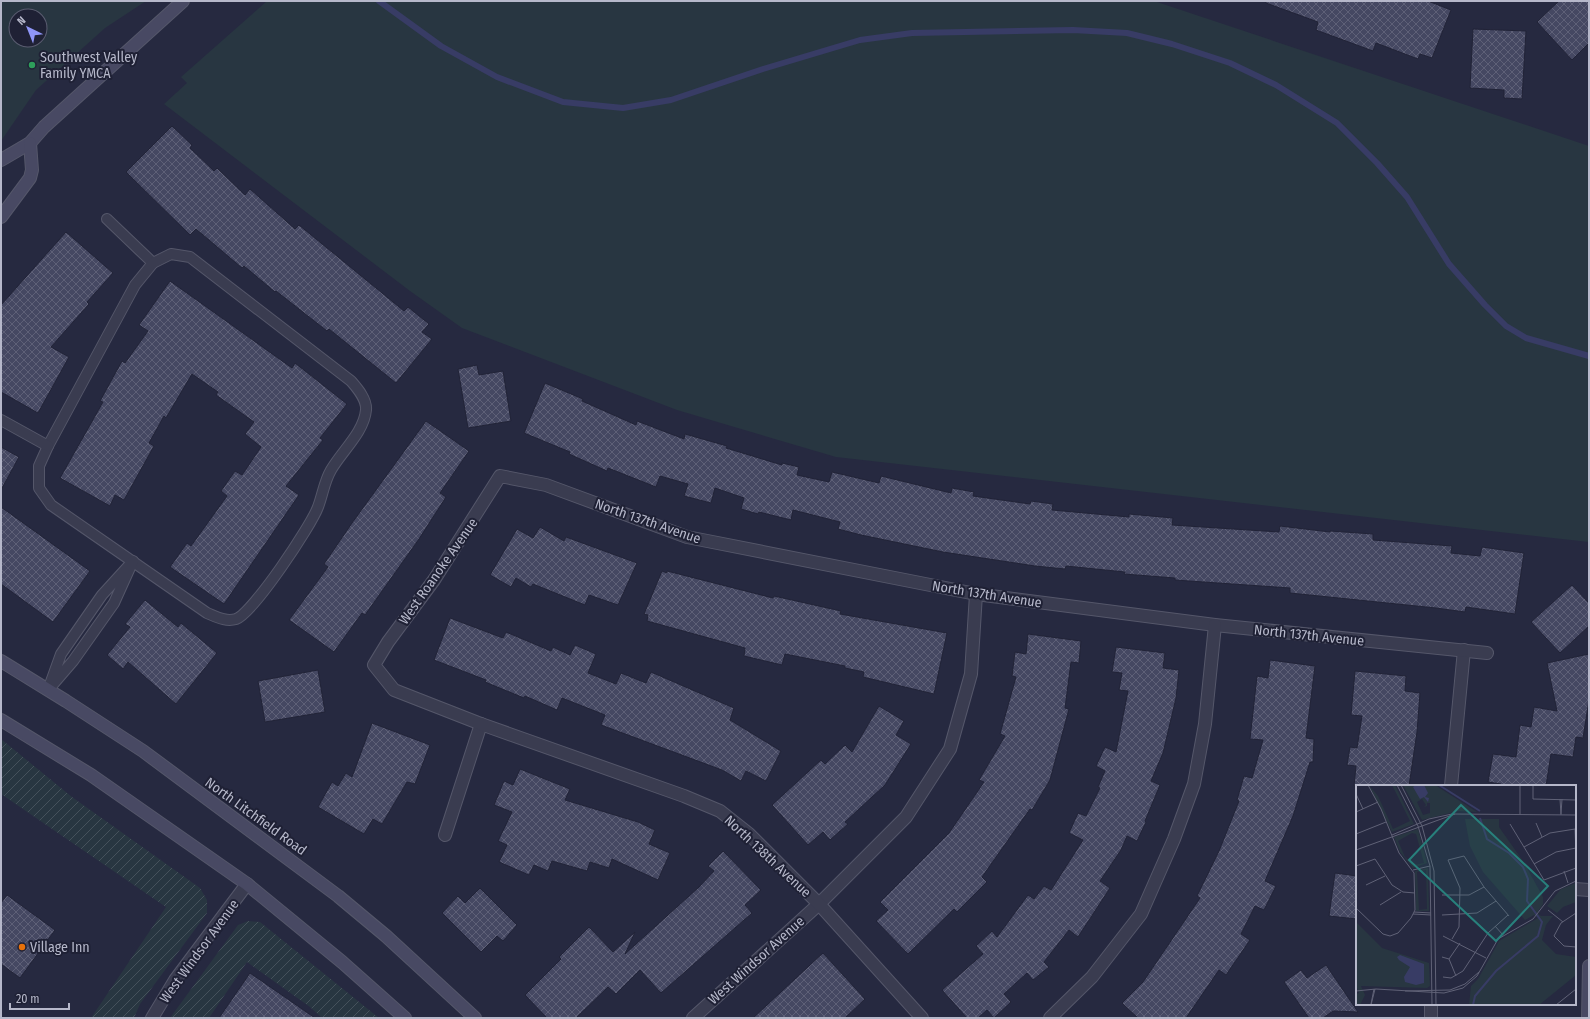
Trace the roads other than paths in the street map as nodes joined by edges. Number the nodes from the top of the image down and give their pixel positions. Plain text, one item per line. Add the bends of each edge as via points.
1 (183, 1) edge
2 (30, 143) junction
3 (1, 160) edge
4 (1, 217) edge
5 (107, 219) dead end
6 (153, 263) junction
7 (1, 420) edge
8 (48, 446) junction
9 (500, 476) joint
10 (133, 561) junction
11 (976, 594) junction
12 (93, 608) junction
13 (105, 616) junction
14 (1216, 625) junction
15 (1464, 650) junction
16 (1487, 652) dead end
17 (1, 661) edge
18 (374, 665) joint
19 (48, 690) junction
20 (1, 720) edge
21 (480, 724) junction
22 (1450, 785) edge
23 (445, 835) dead end
24 (247, 884) junction
25 (1576, 888) edge
26 (1589, 890) edge
27 (818, 904) junction
28 (1589, 966) edge
29 (1431, 1005) edge
30 (152, 1018) edge
31 (405, 1018) edge
32 (475, 1018) edge
33 (693, 1018) edge
34 (922, 1018) edge
35 (1050, 1018) edge
36 (1431, 1018) edge
37 (1588, 1018) edge

1 - 2 main road via 44,127
2 - 3 main road
2 - 4 main road via 30,178
5 - 6 lane
6 - 8 lane via 135,285
6 - 10 lane via 171,254 190,257 351,381 361,394 366,409 361,426 330,470 319,506 308,527 252,606 237,618 224,620 207,613
7 - 8 lane
8 - 10 lane via 39,466 39,488 51,505
9 - 11 street, North 137th Avenue via 546,485 687,537
9 - 18 street, West Roanoke Avenue via 434,580
10 - 12 lane
10 - 13 lane via 114,603
11 - 14 street, North 137th Avenue
11 - 27 street, West Windsor Avenue via 971,674 950,749 906,816
12 - 13 lane
12 - 19 lane via 61,654
13 - 19 lane via 73,661
14 - 15 street, North 137th Avenue
14 - 35 street via 1194,784 1174,840 1141,914 1092,977
15 - 16 street, North 137th Avenue
15 - 22 street
17 - 19 main road, North Litchfield Road
18 - 21 street, North 138th Avenue via 394,690
19 - 32 main road, North Litchfield Road via 142,751 338,896 386,936
20 - 24 main road via 91,775
21 - 23 street
21 - 27 street, North 138th Avenue via 720,811 749,834
24 - 30 street, West Windsor Avenue via 175,980
24 - 31 main road
25 - 26 street
27 - 33 street, West Windsor Avenue
27 - 34 street, North 138th Avenue
28 - 37 main road
29 - 36 street

